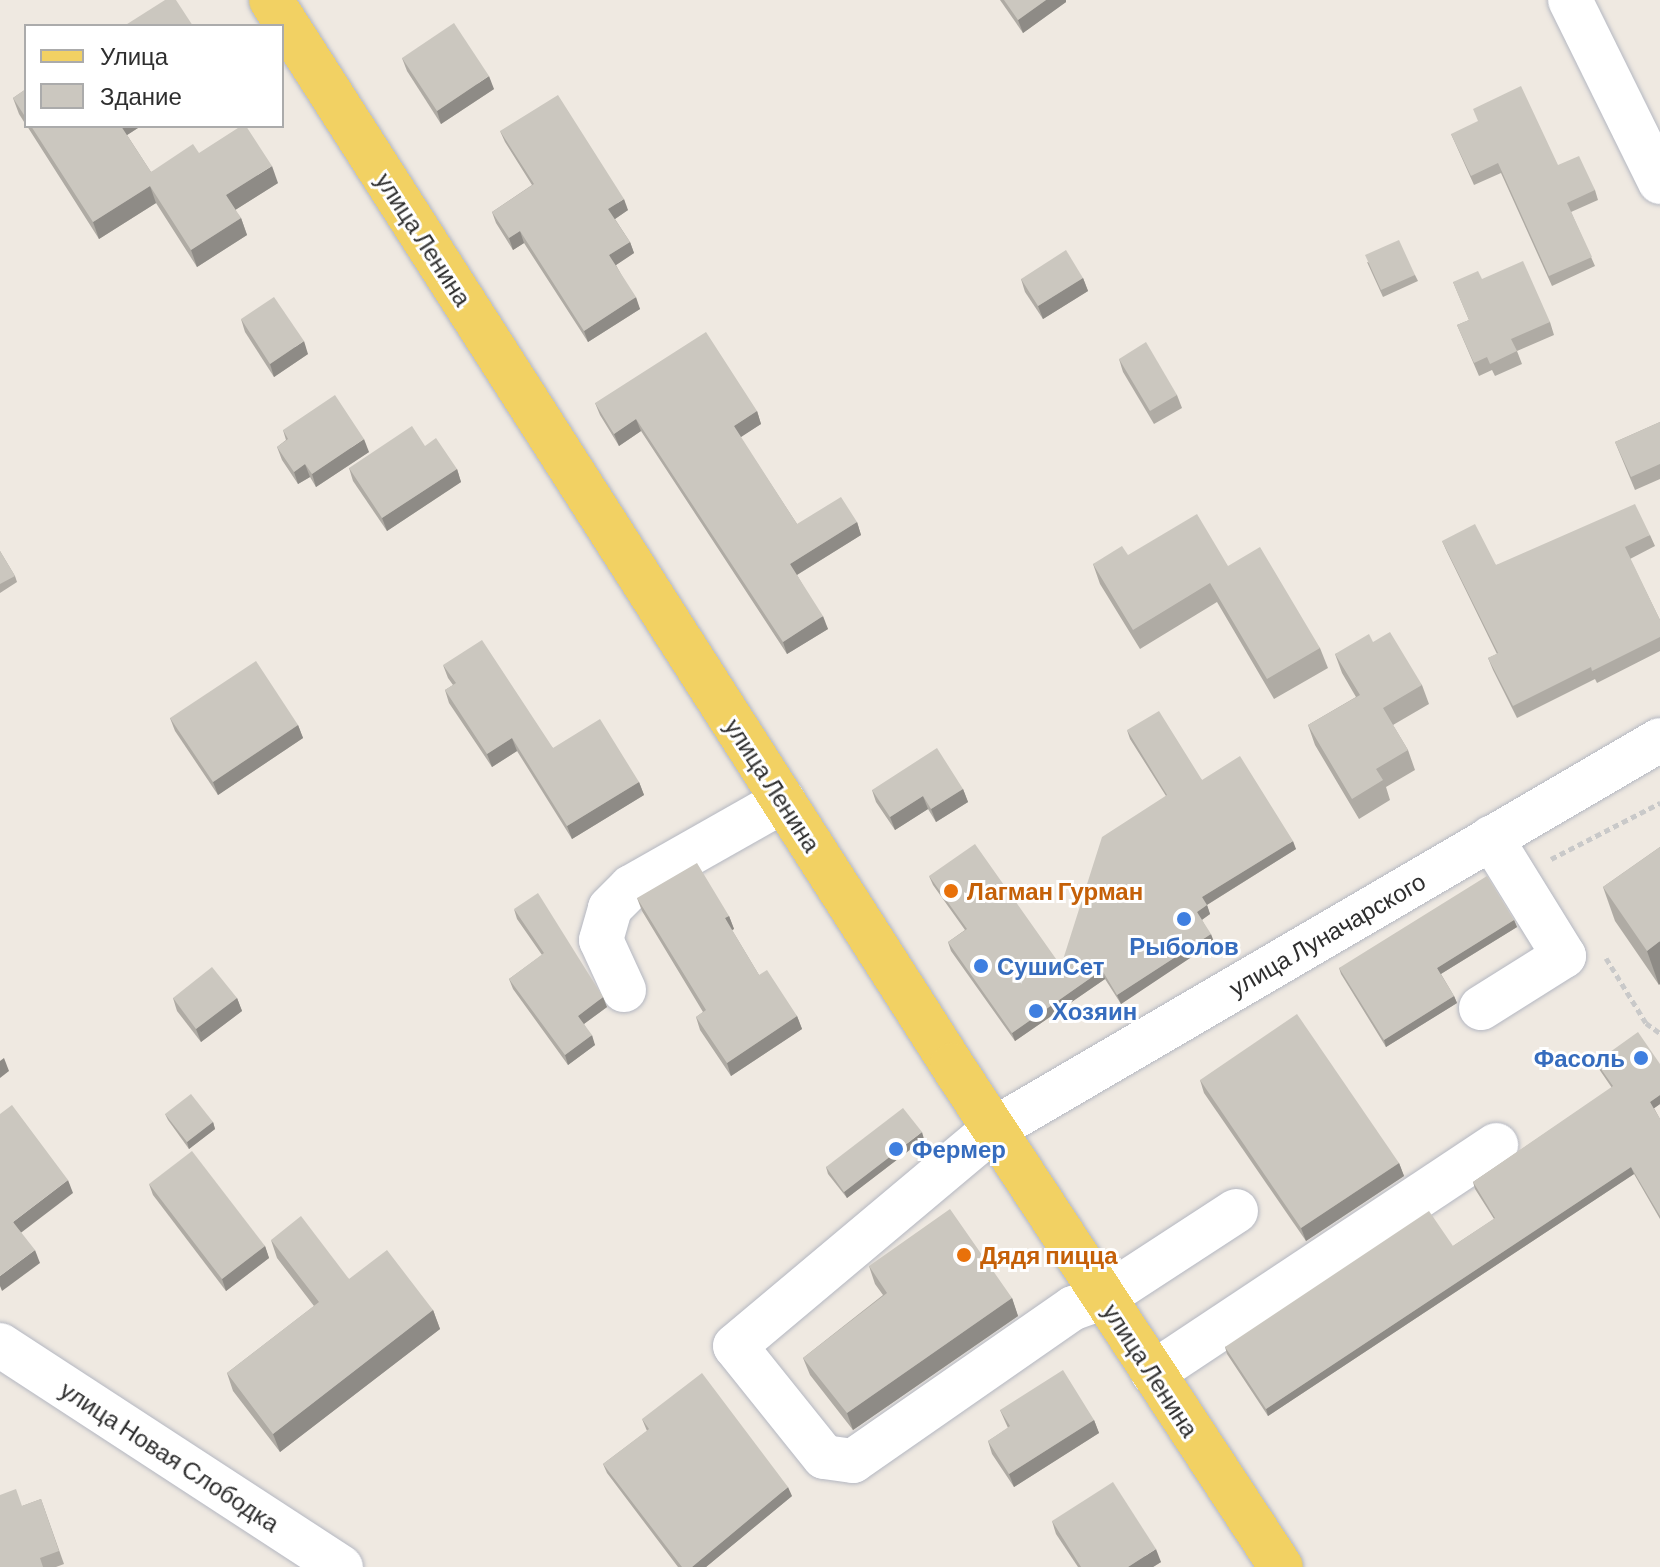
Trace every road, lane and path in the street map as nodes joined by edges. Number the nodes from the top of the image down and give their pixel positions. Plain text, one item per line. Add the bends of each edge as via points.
1 (271, 0) edge
2 (1570, 0) edge
3 (1660, 182) edge
4 (1660, 740) edge
5 (783, 801) junction
6 (1660, 803) edge
7 (1499, 851) junction
8 (624, 990) dead end
9 (1481, 1008) dead end
10 (994, 1129) junction
11 (1496, 1145) dead end
12 (1236, 1211) dead end
13 (1104, 1297) junction
14 (0, 1345) edge
15 (1153, 1373) junction
16 (341, 1567) edge
17 (1281, 1567) edge

1 - 5 main road, улица Ленина
2 - 3 street
4 - 7 street, улица Луначарского
5 - 8 street via 631,887 610,908 601,940
5 - 10 main road, улица Ленина
6 - 7 path via 1546,862
7 - 9 street via 1564,956
7 - 10 street, улица Луначарского
10 - 13 main road, улица Ленина
10 - 13 street, улица Луначарского via 735,1346 824,1457 853,1461 1073,1308
11 - 15 street
12 - 13 street
13 - 15 main road, улица Ленина
14 - 16 street, улица Новая Слободка
15 - 17 main road, улица Ленина

